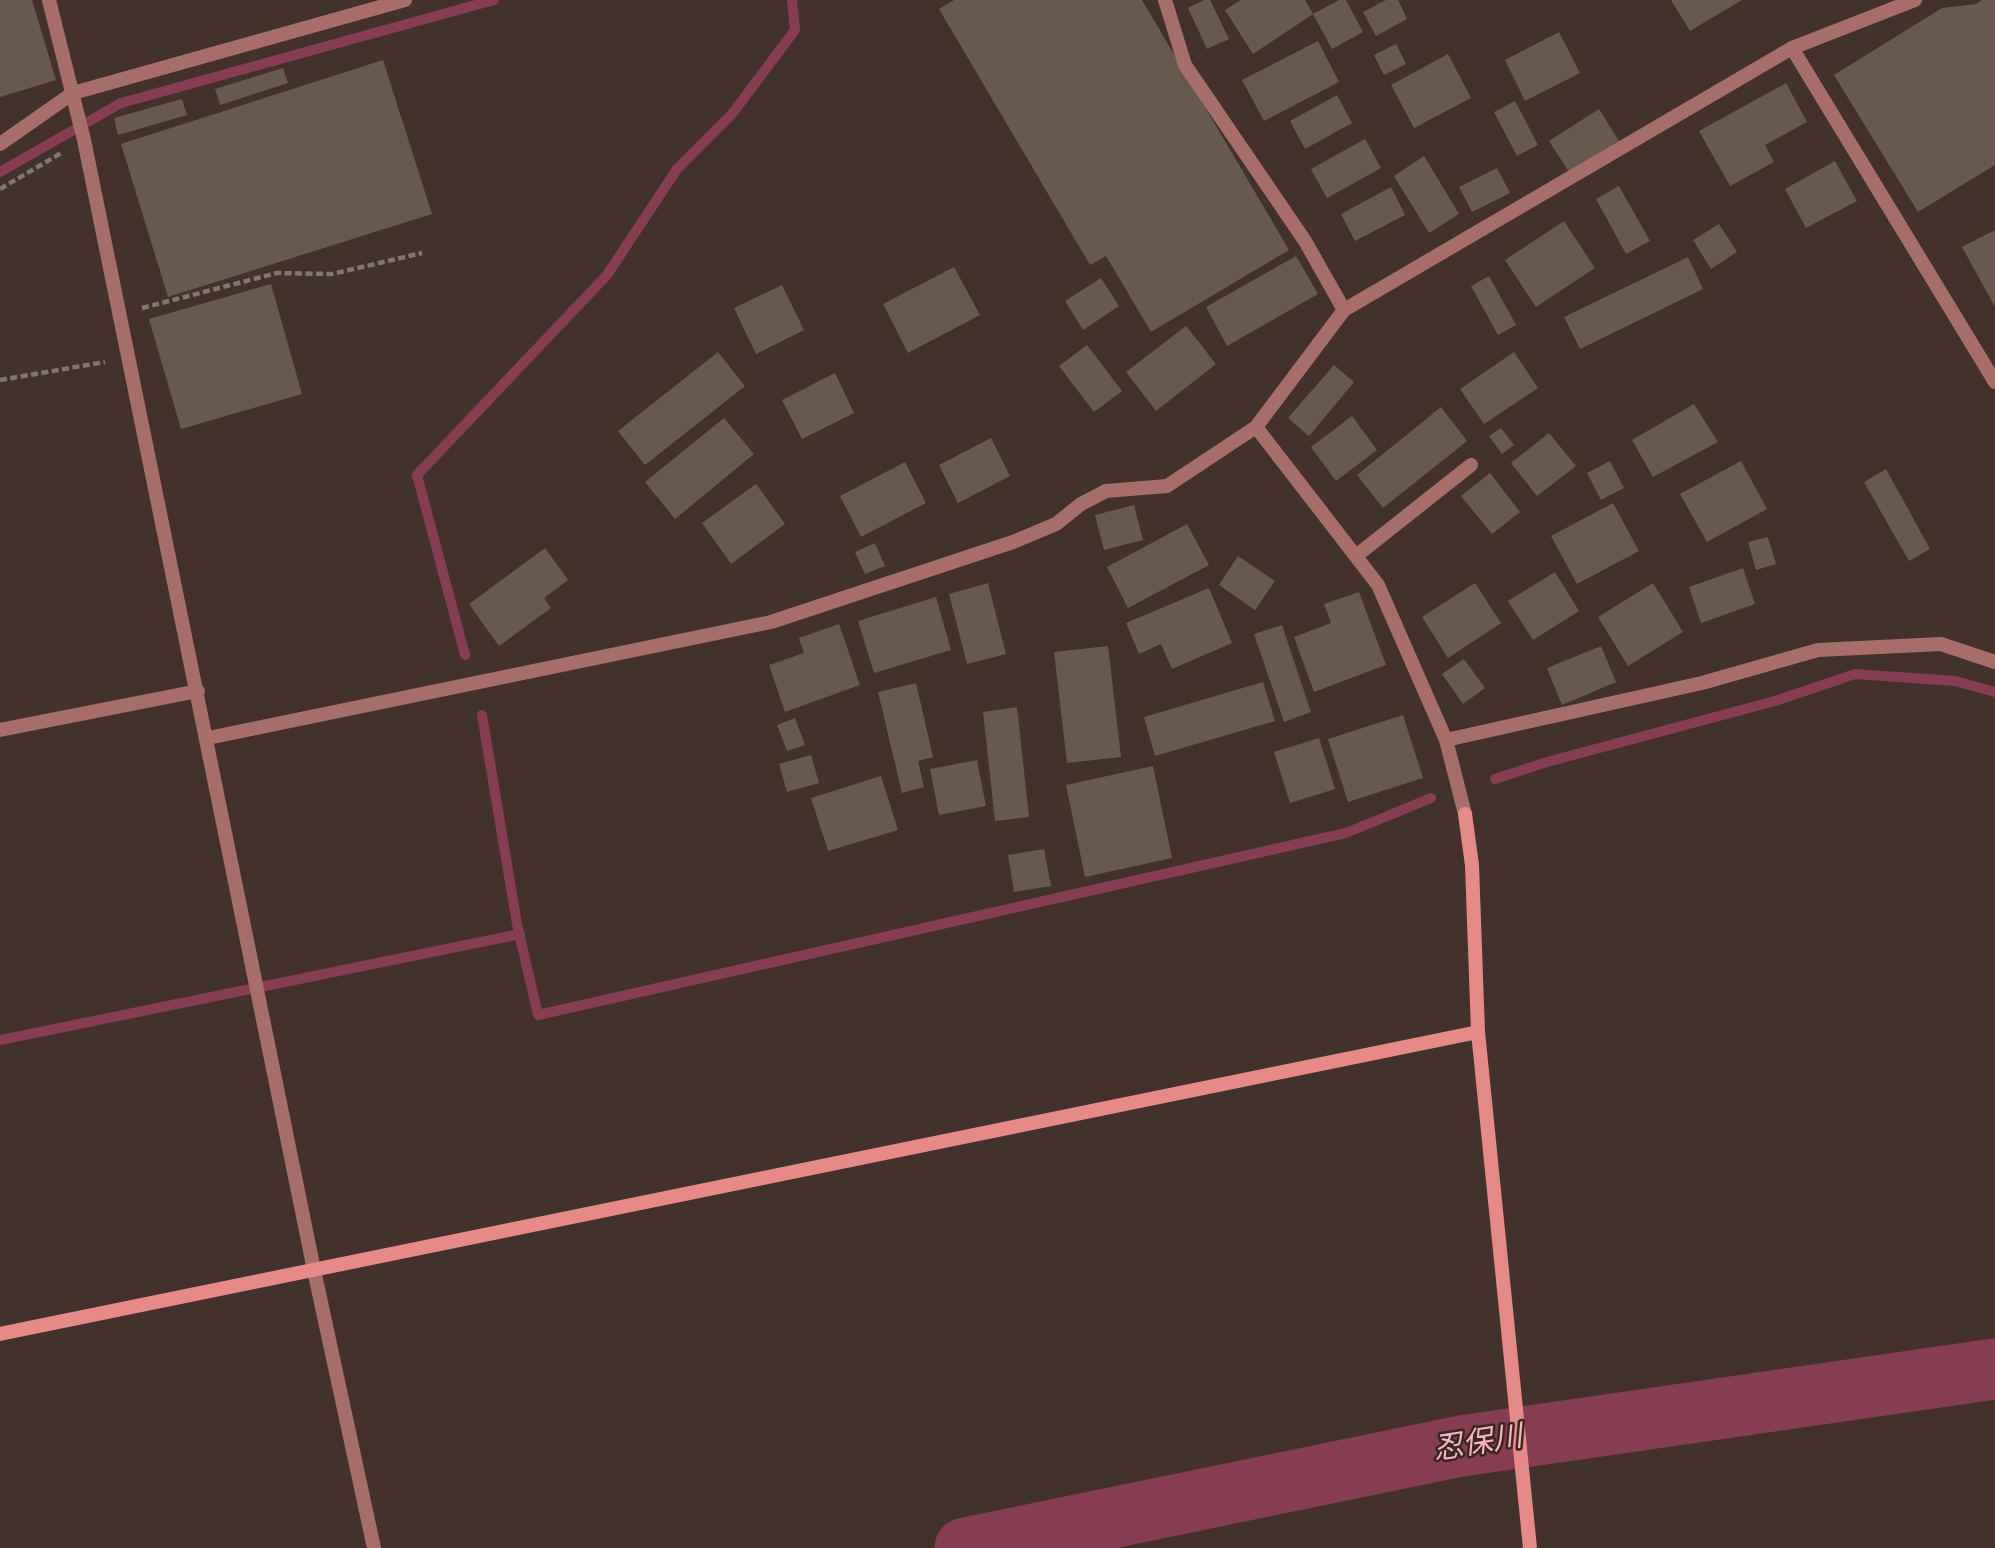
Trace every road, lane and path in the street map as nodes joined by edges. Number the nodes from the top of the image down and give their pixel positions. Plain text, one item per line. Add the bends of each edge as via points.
1 (49, 0) edge
2 (405, 0) edge
3 (1166, 0) edge
4 (1915, 0) edge
5 (1792, 48) junction
6 (74, 93) junction
7 (84, 140) junction
8 (0, 145) edge
9 (0, 189) edge
10 (422, 253) dead end
11 (1344, 310) junction
12 (120, 313) junction
13 (130, 357) junction
14 (0, 380) edge
15 (1995, 382) edge
16 (1256, 426) junction
17 (1471, 465) dead end
18 (1356, 556) junction
19 (1995, 662) edge
20 (198, 691) junction
21 (0, 730) edge
22 (208, 738) junction
23 (1446, 740) junction
24 (1478, 1032) junction
25 (314, 1270) junction
26 (0, 1334) edge
27 (374, 1548) edge
28 (1531, 1548) edge

1 - 6 street
2 - 6 street
3 - 11 street via 1185,65 1305,241
4 - 5 street
5 - 11 street
5 - 15 street
6 - 7 street
6 - 8 street
7 - 9 path
7 - 12 street
10 - 12 path via 332,274 277,273
11 - 16 street
12 - 13 street
13 - 14 path
13 - 20 street
16 - 18 street
16 - 22 street via 1167,486 1106,491 1056,524 1013,542 771,622
17 - 18 street
18 - 23 street via 1378,586
19 - 23 street via 1941,644 1818,650 1702,683
20 - 21 street
20 - 22 street
22 - 25 street
23 - 24 street via 1465,814 1472,865
24 - 25 street
24 - 28 street
25 - 26 street
25 - 27 street

